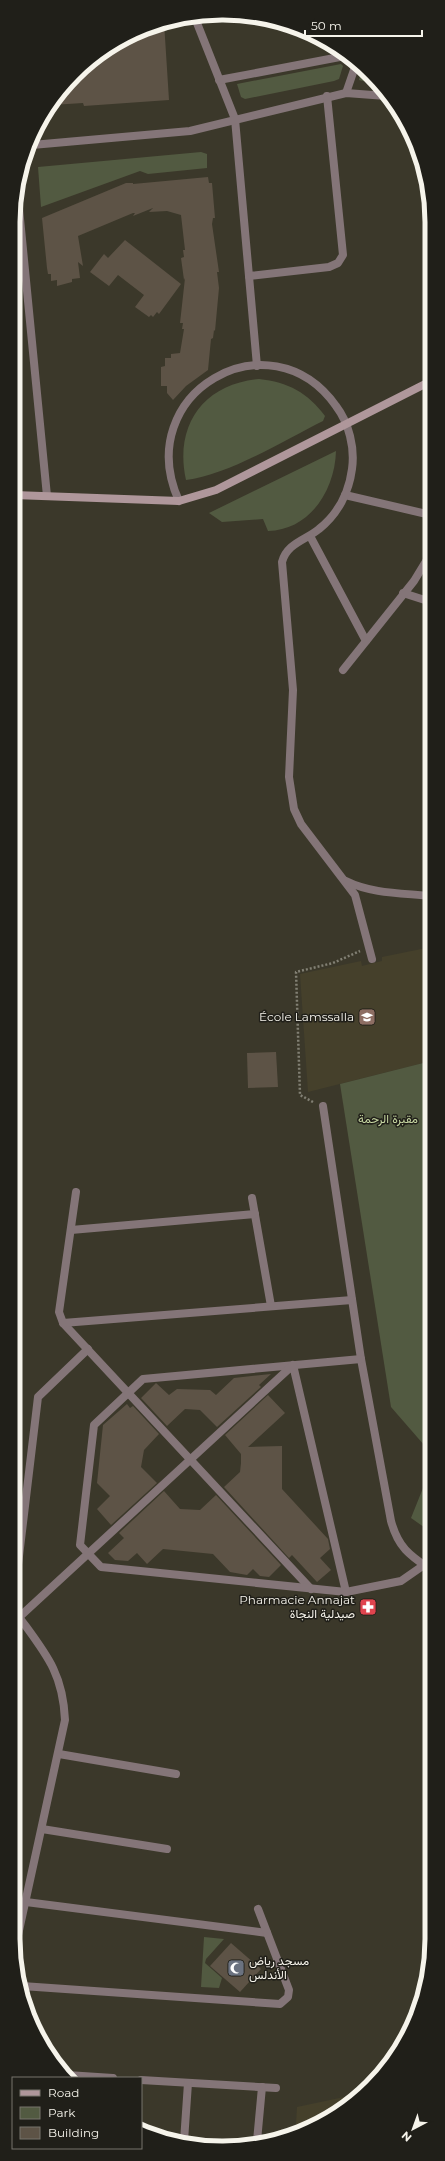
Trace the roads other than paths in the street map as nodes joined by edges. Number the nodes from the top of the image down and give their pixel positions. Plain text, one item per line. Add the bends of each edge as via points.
1 (197, 22) edge
2 (339, 57) edge
3 (354, 69) edge
4 (219, 80) junction
5 (346, 93) junction
6 (327, 96) junction
7 (380, 96) edge
8 (235, 119) junction
9 (36, 144) edge
10 (20, 219) edge
11 (249, 276) junction
12 (257, 366) junction
13 (425, 384) edge
14 (347, 426) junction
15 (20, 495) edge
16 (345, 495) junction
17 (47, 496) junction
18 (179, 501) junction
19 (425, 514) edge
20 (310, 536) junction
21 (425, 563) edge
22 (404, 593) junction
23 (425, 600) edge
24 (366, 641) junction
25 (343, 670) dead end
26 (346, 880) junction
27 (425, 895) edge
28 (372, 959) dead end
29 (323, 1106) road end
30 (76, 1192) dead end
31 (252, 1198) dead end
32 (255, 1214) junction
33 (71, 1230) junction
34 (352, 1300) junction
35 (271, 1306) junction
36 (63, 1322) junction
37 (88, 1349) junction
38 (361, 1359) junction
39 (293, 1365) junction
40 (128, 1392) junction
41 (191, 1460) junction
42 (20, 1548) edge
43 (88, 1554) junction
44 (425, 1566) edge
45 (425, 1569) edge
46 (312, 1589) junction
47 (346, 1592) junction
48 (20, 1616) edge
49 (20, 1623) edge
50 (59, 1754) junction
51 (176, 1774) dead end
52 (42, 1829) junction
53 (167, 1849) dead end
54 (26, 1902) junction
55 (258, 1909) dead end
56 (20, 1928) edge
57 (267, 1933) junction
58 (26, 1986) edge
59 (73, 2075) edge
60 (98, 2077) edge
61 (142, 2080) edge
62 (188, 2082) junction
63 (262, 2087) junction
64 (276, 2088) dead end
65 (184, 2137) edge
66 (258, 2138) edge

1 - 4 street
2 - 4 street
3 - 5 street
4 - 8 street
5 - 6 street
5 - 7 street
6 - 8 street
6 - 11 street via 343,255 338,263 329,267
8 - 9 street via 190,131
8 - 11 street
10 - 17 street
11 - 12 street
12 - 14 street via 285,369 311,381 332,400
12 - 18 street via 243,367 216,376 194,394 178,417 169,443 168,458 169,472
13 - 14 street
14 - 16 street via 351,438 352,467
14 - 18 street via 216,490
15 - 17 street
16 - 19 street
16 - 20 street via 330,519
17 - 18 street
20 - 24 street
20 - 26 street via 290,547 282,562 293,690 289,777 294,808 301,824
21 - 22 street
22 - 23 street
22 - 24 street
24 - 25 street
26 - 27 street via 370,890
26 - 28 street via 355,895
29 - 34 street
30 - 33 street
31 - 32 street
32 - 33 street
32 - 35 street
33 - 36 street via 59,1312
34 - 35 street
34 - 38 street
35 - 36 street
36 - 37 street
37 - 40 street
37 - 42 street via 38,1397
38 - 39 street
38 - 44 street via 395,1536 411,1556
39 - 40 street via 143,1379
39 - 41 street
39 - 47 street
40 - 41 street
40 - 43 street via 94,1425 80,1545
41 - 43 street
41 - 46 street
43 - 46 street via 101,1567
43 - 48 street
45 - 47 street via 401,1582
46 - 47 street
49 - 50 street via 53,1664 61,1684 65,1720
50 - 51 street
50 - 52 street
52 - 53 street
52 - 54 street
54 - 56 street
54 - 57 street
55 - 57 street
57 - 58 street via 289,1990 288,1997 280,2004
59 - 60 street
61 - 62 street
62 - 63 street
62 - 65 street
63 - 64 street
63 - 66 street

